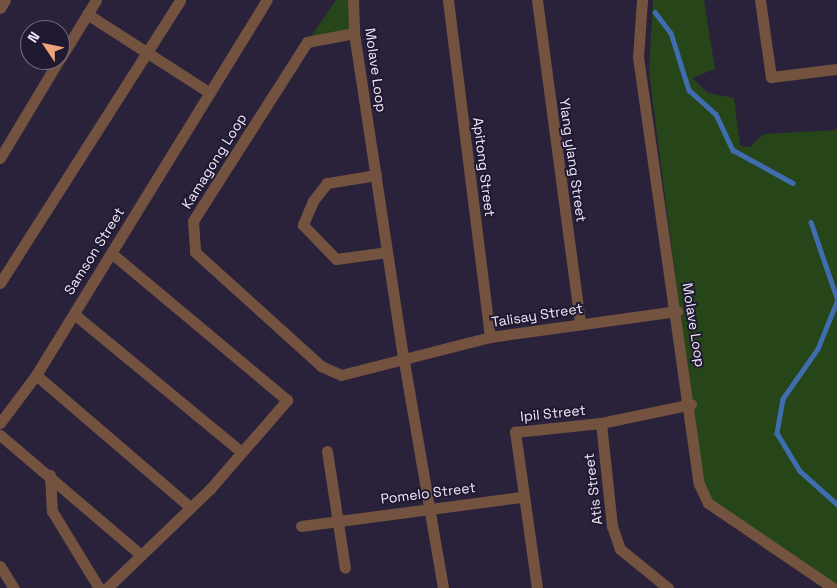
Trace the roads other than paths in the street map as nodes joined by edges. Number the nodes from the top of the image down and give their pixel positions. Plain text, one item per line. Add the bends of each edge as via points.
1 (5, 0) edge
2 (96, 0) edge
3 (180, 0) edge
4 (267, 0) edge
5 (353, 0) edge
6 (448, 0) edge
7 (537, 0) edge
8 (642, 0) edge
9 (760, 0) edge
10 (0, 8) edge
11 (88, 14) junction
12 (354, 34) junction
13 (70, 43) edge
14 (147, 54) junction
15 (837, 68) edge
16 (53, 70) edge
17 (210, 93) junction
18 (0, 158) edge
19 (376, 175) junction
20 (388, 252) junction
21 (111, 253) junction
22 (0, 283) edge
23 (677, 311) junction
24 (74, 314) junction
25 (580, 324) junction
26 (490, 337) junction
27 (403, 356) junction
28 (36, 375) junction
29 (691, 404) junction
30 (0, 423) edge
31 (601, 423) junction
32 (0, 435) edge
33 (327, 451) dead end
34 (240, 452) junction
35 (50, 475) junction
36 (521, 497) junction
37 (190, 507) junction
38 (428, 507) junction
39 (338, 518) junction
40 (301, 526) dead end
41 (140, 554) junction
42 (0, 566) edge
43 (345, 568) dead end
44 (14, 588) edge
45 (99, 588) edge
46 (107, 588) edge
47 (443, 588) edge
48 (537, 588) edge
49 (668, 588) edge
50 (833, 588) edge

1 - 10 street
2 - 11 street
3 - 14 street
4 - 17 street, Samson Street
5 - 12 street, Molave Loop
6 - 26 street, Apitong Street
7 - 25 street, Ylang ylang Street
8 - 23 street, Molave Loop via 638,57
9 - 15 street via 771,77
11 - 13 street
11 - 14 street
12 - 19 street, Molave Loop
12 - 27 street, Kamagong Loop via 307,42 194,221 195,252 321,366 342,375
14 - 17 street
14 - 22 street
16 - 18 street
17 - 21 street, Samson Street
19 - 20 street, Molave Loop
19 - 20 street via 327,183 313,201 303,225 336,259
20 - 27 street, Molave Loop
21 - 24 street, Samson Street
21 - 34 street via 288,400
23 - 25 street, Talisay Street
23 - 29 street, Molave Loop
24 - 28 street, Samson Street
24 - 34 street
25 - 26 street, Talisay Street
26 - 27 street, Talisay Street
27 - 38 street, Molave Loop
28 - 30 street, Samson Street
28 - 37 street
29 - 31 street, Ipil Street
29 - 50 street, Molave Loop via 699,484 708,503
31 - 36 street, Ipil Street via 515,432
31 - 49 street, Atis Street via 612,526 620,549
32 - 35 street
33 - 39 street
34 - 37 street
35 - 41 street
35 - 45 street via 52,511
36 - 38 street, Pomelo Street
36 - 48 street, Ipil Street
37 - 41 street
38 - 39 street, Pomelo Street
38 - 47 street, Molave Loop
39 - 40 street, Pomelo Street
39 - 43 street
41 - 46 street
42 - 44 street

